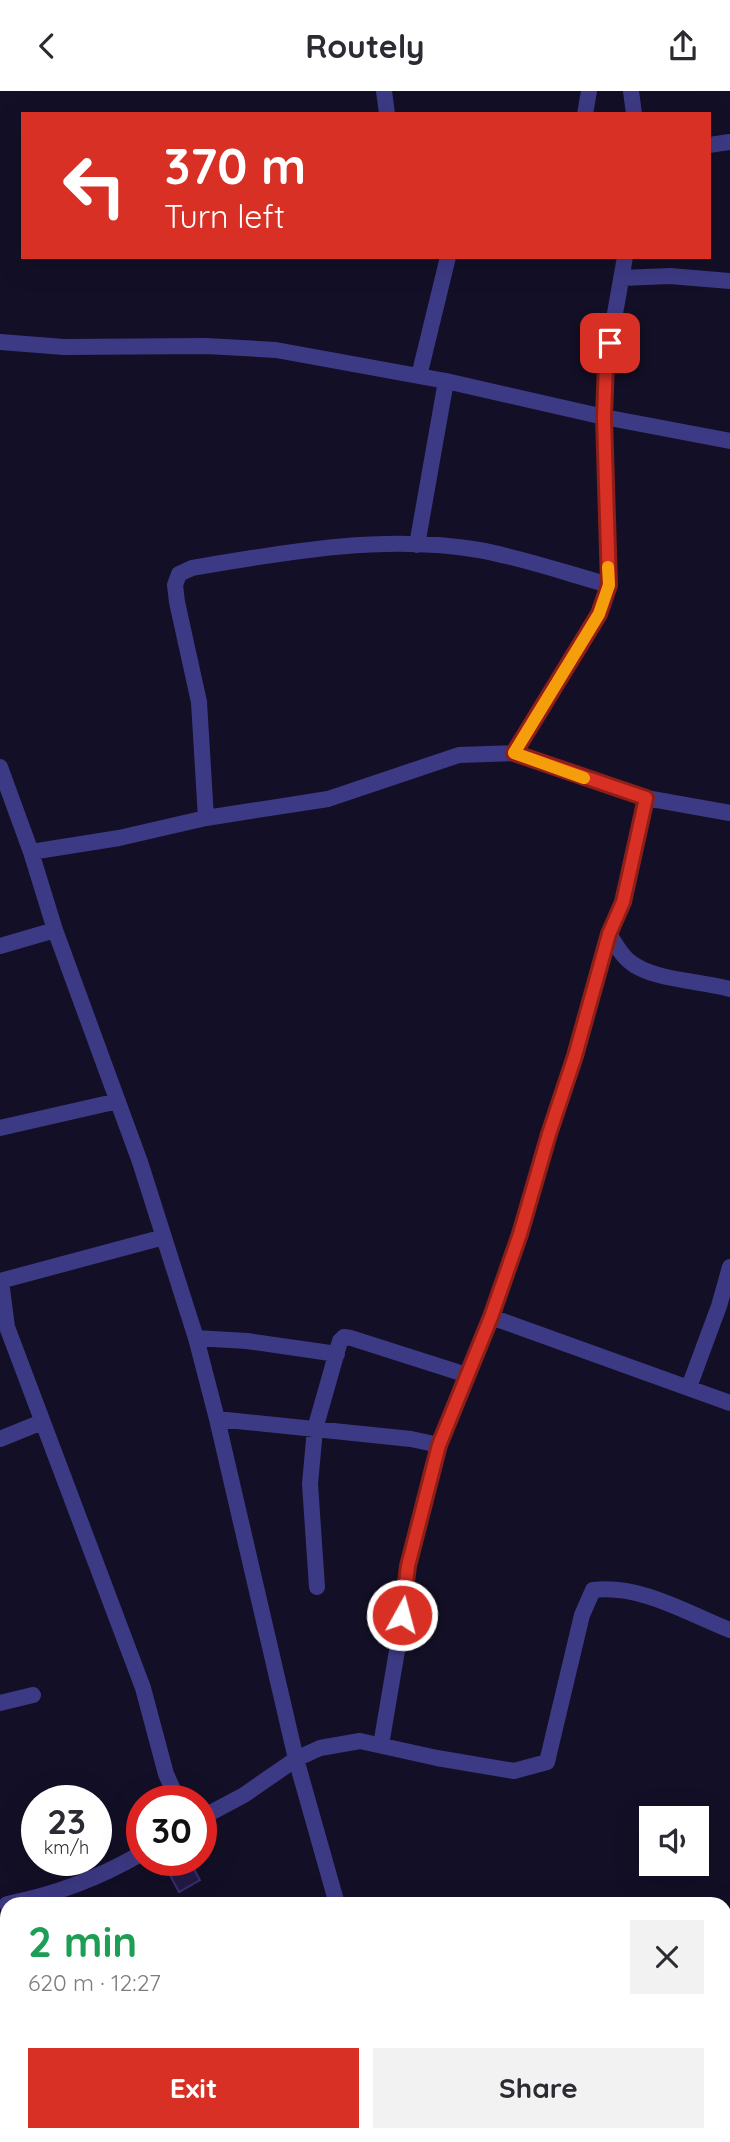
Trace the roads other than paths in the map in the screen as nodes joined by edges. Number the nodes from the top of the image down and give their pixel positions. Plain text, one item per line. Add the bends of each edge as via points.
1 (384, 91) edge
2 (589, 91) edge
3 (631, 91) edge
4 (387, 112) edge
5 (585, 112) edge
6 (634, 112) edge
7 (730, 142) edge
8 (711, 145) edge
9 (448, 259) edge
10 (625, 259) edge
11 (621, 278) junction
12 (730, 281) edge
13 (0, 342) edge
14 (419, 376) junction
15 (446, 381) junction
16 (604, 417) junction
17 (730, 441) edge
18 (417, 545) junction
19 (609, 585) junction
20 (514, 753) junction
21 (0, 767) edge
22 (646, 798) junction
23 (730, 813) edge
24 (206, 818) junction
25 (30, 852) junction
26 (55, 930) junction
27 (609, 934) junction
28 (0, 946) edge
29 (730, 989) edge
30 (118, 1101) junction
31 (0, 1129) edge
32 (164, 1237) junction
33 (730, 1267) edge
34 (1, 1281) edge
35 (491, 1317) junction
36 (196, 1338) junction
37 (337, 1355) junction
38 (467, 1375) junction
39 (689, 1387) junction
40 (730, 1403) edge
41 (217, 1419) junction
42 (42, 1422) junction
43 (315, 1429) junction
44 (0, 1439) edge
45 (439, 1445) junction
46 (317, 1587) dead end
47 (730, 1630) edge
48 (33, 1695) dead end
49 (0, 1703) edge
50 (381, 1745) junction
51 (296, 1759) junction
52 (171, 1785) edge
53 (217, 1809) edge
54 (126, 1861) edge
55 (40, 1897) edge
56 (334, 1897) edge

1 - 4 street
2 - 5 street
3 - 6 street
7 - 8 street
9 - 14 street
10 - 11 street
11 - 12 street
11 - 16 street via 606,364
13 - 14 street via 276,350
14 - 15 street
15 - 16 street
15 - 18 street
16 - 17 street
16 - 19 street
18 - 19 street via 493,553
18 - 24 street via 331,546 192,568 179,574 177,602 199,702
19 - 20 street via 599,614
20 - 22 street
20 - 24 street via 459,755 328,799
21 - 25 street
22 - 23 street
22 - 27 street via 623,902
24 - 25 street
25 - 26 street
26 - 28 street
26 - 30 street
27 - 29 street via 621,954 652,973
27 - 35 street
30 - 31 street
30 - 32 street
32 - 34 street
32 - 36 street
33 - 39 street
34 - 42 street via 7,1327
35 - 38 street
35 - 39 street
36 - 37 street
36 - 41 street
37 - 38 street via 340,1341 351,1338
37 - 43 street
38 - 45 street
39 - 40 street
41 - 43 street
41 - 51 street
42 - 44 street
42 - 52 street via 143,1688
43 - 45 street
43 - 46 street via 310,1484
45 - 50 street via 408,1566
47 - 50 street via 652,1598 607,1588 593,1590 582,1615 547,1762 514,1771
48 - 49 street
50 - 51 street via 360,1741 320,1748
51 - 53 street
51 - 56 street
54 - 55 street

